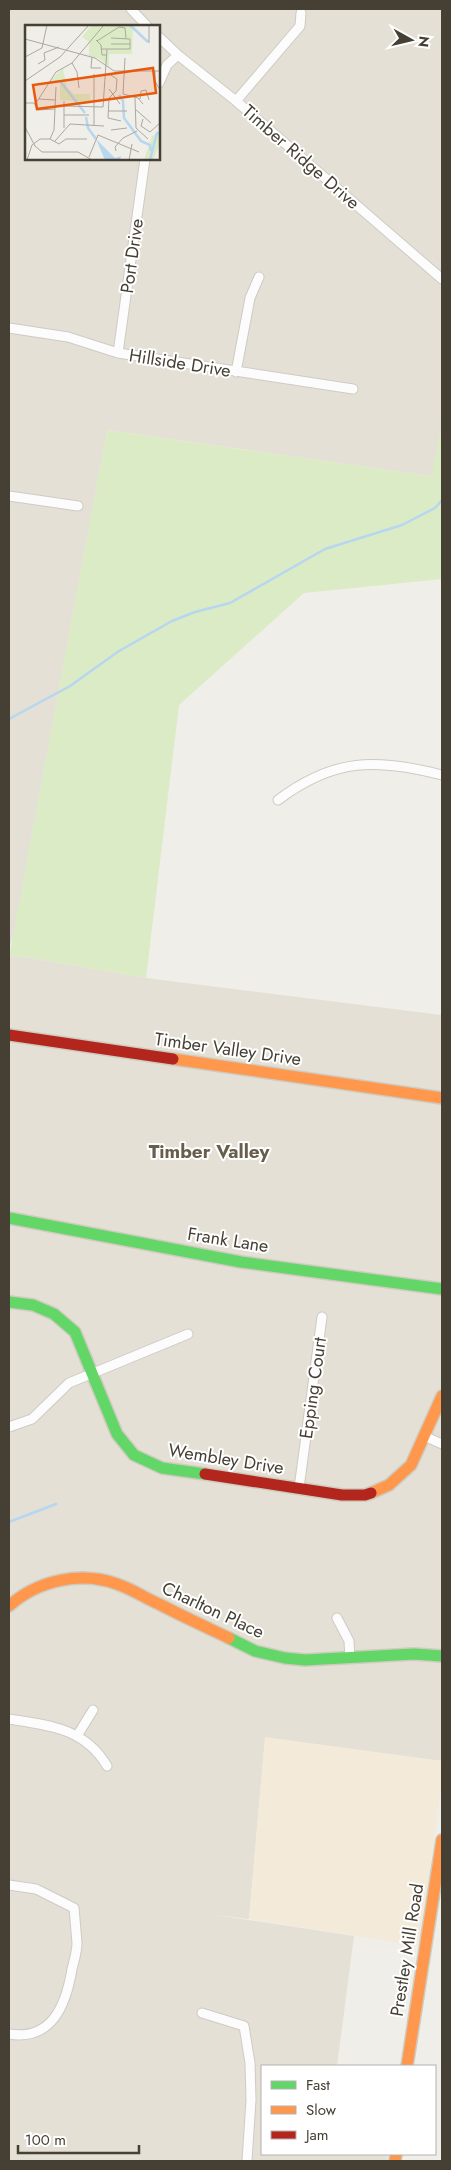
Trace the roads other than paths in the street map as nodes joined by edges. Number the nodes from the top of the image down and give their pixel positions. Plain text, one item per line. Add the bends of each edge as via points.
1 (131, 9) edge
2 (301, 13) dead end
3 (146, 25) edge
4 (160, 38) edge
5 (178, 55) junction
6 (160, 81) edge
7 (236, 101) junction
8 (145, 160) edge
9 (259, 277) dead end
10 (442, 279) edge
11 (9, 328) edge
12 (118, 353) junction
13 (236, 372) junction
14 (353, 389) dead end
15 (9, 496) edge
16 (78, 506) dead end
17 (442, 775) edge
18 (278, 800) dead end
19 (9, 1035) edge
20 (442, 1098) edge
21 (9, 1218) edge
22 (442, 1289) edge
23 (9, 1302) edge
24 (322, 1317) dead end
25 (188, 1334) dead end
26 (92, 1372) junction
27 (442, 1396) edge
28 (9, 1427) edge
29 (424, 1436) junction
30 (442, 1444) edge
31 (299, 1488) junction
32 (10, 1602) edge
33 (337, 1618) dead end
34 (442, 1656) edge
35 (350, 1658) junction
36 (93, 1710) dead end
37 (9, 1719) edge
38 (77, 1736) junction
39 (107, 1766) dead end
40 (442, 1840) edge
41 (9, 1885) edge
42 (202, 2013) dead end
43 (9, 2034) edge
44 (407, 2065) edge
45 (247, 2161) edge

1 - 3 street
2 - 7 street via 300,26
4 - 5 street, Timber Ridge Drive
5 - 6 street via 167,65
5 - 7 street, Timber Ridge Drive
7 - 10 street, Timber Ridge Drive
8 - 12 street, Port Drive
9 - 13 street via 250,298
11 - 12 street, Hillside Drive via 68,337
12 - 13 street, Hillside Drive
13 - 14 street, Hillside Drive
15 - 16 street
17 - 18 street via 393,765 342,767 298,785
19 - 20 street, Timber Valley Drive
21 - 22 street, Frank Lane via 241,1262
23 - 26 street, Wembley Drive via 33,1305 54,1314 75,1332
24 - 31 street, Epping Court
25 - 26 street
26 - 28 street via 69,1383 32,1419
26 - 31 street, Wembley Drive via 117,1434 134,1455 162,1468
27 - 29 street, Wembley Drive
29 - 30 street
29 - 31 street, Wembley Drive via 411,1465 388,1485 365,1495
32 - 35 street, Charlton Place via 60,1578 100,1580 117,1584 255,1651 305,1660
33 - 35 street via 349,1641
34 - 35 street, Charlton Place via 414,1654
36 - 38 street
37 - 38 street via 54,1726
38 - 39 street via 100,1753
40 - 44 street, Prestley Mill Road
41 - 43 street via 36,1889 74,1908 77,1945 62,2009 43,2029 19,2036
42 - 45 street via 244,2026 250,2072

